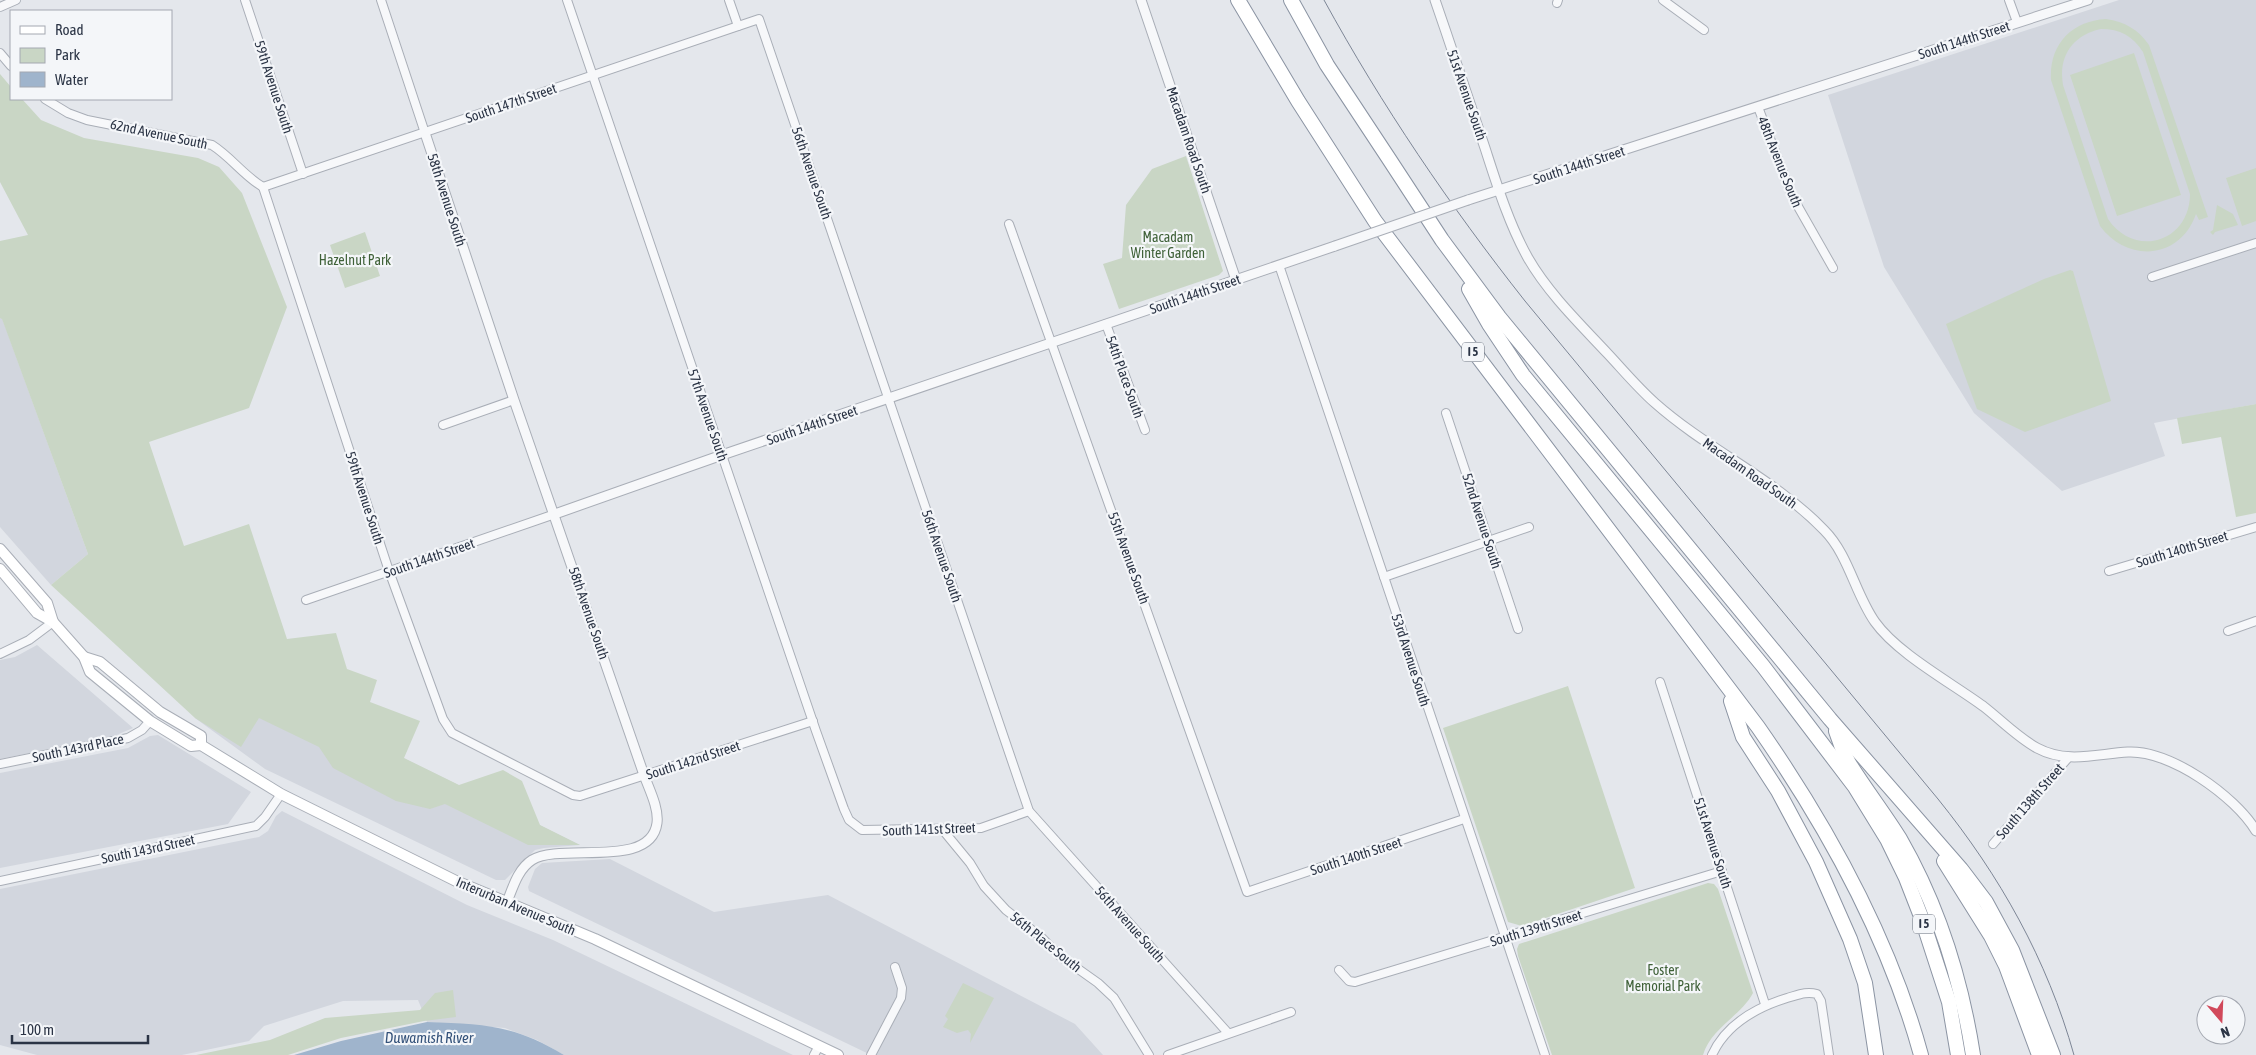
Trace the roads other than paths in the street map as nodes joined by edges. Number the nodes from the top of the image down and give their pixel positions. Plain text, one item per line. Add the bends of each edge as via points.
1 (16, 0) edge
2 (245, 0) edge
3 (381, 0) edge
4 (567, 0) edge
5 (729, 0) edge
6 (1141, 0) edge
7 (1238, 0) edge
8 (1291, 0) edge
9 (1435, 0) edge
10 (1662, 0) edge
11 (2009, 0) edge
12 (2086, 0) edge
13 (0, 7) edge
14 (759, 20) joint
15 (2017, 22) junction
16 (738, 26) junction
17 (1704, 30) dead end
18 (0, 53) edge
19 (10, 65) edge
20 (592, 75) junction
21 (47, 100) edge
22 (1758, 107) junction
23 (425, 134) junction
24 (303, 174) junction
25 (263, 187) junction
26 (1499, 190) junction
27 (1009, 224) dead end
28 (1442, 240) junction
29 (2256, 243) edge
30 (1279, 265) junction
31 (1833, 268) dead end
32 (2152, 277) dead end
33 (1236, 280) junction
34 (1106, 324) junction
35 (1052, 343) junction
36 (890, 398) junction
37 (514, 400) junction
38 (1446, 413) dead end
39 (443, 425) dead end
40 (1145, 430) dead end
41 (722, 455) junction
42 (555, 514) junction
43 (1529, 527) dead end
44 (2256, 527) edge
45 (1489, 541) junction
46 (0, 549) edge
47 (0, 569) edge
48 (390, 571) junction
49 (2109, 571) dead end
50 (1384, 577) junction
51 (306, 600) dead end
52 (2256, 621) edge
53 (53, 622) junction
54 (1518, 629) dead end
55 (2228, 631) dead end
56 (0, 654) edge
57 (84, 657) junction
58 (1660, 682) dead end
59 (1728, 690) junction
60 (1830, 719) junction
61 (150, 721) junction
62 (813, 721) junction
63 (201, 745) junction
64 (2068, 758) junction
65 (0, 764) edge
66 (644, 775) junction
67 (281, 794) junction
68 (573, 795) joint
69 (1029, 811) junction
70 (1464, 819) junction
71 (1919, 823) junction
72 (856, 826) joint
73 (942, 829) junction
74 (2256, 831) edge
75 (1993, 844) dead end
76 (1722, 871) junction
77 (0, 881) edge
78 (1247, 892) joint
79 (506, 902) junction
80 (1504, 938) junction
81 (895, 967) dead end
82 (1339, 970) dead end
83 (1765, 1004) junction
84 (1291, 1012) dead end
85 (1228, 1034) junction
86 (816, 1051) edge
87 (838, 1055) edge
88 (872, 1055) edge
89 (1149, 1055) edge
90 (1168, 1055) edge
91 (1545, 1055) edge
92 (1712, 1055) edge
93 (1829, 1055) edge
94 (1876, 1055) edge
95 (1921, 1055) edge
96 (1958, 1055) edge
97 (1974, 1055) edge
98 (2039, 1055) edge
99 (2053, 1055) edge

1 - 13 street
2 - 24 street, 59th Avenue South
3 - 23 street, 58th Avenue South
4 - 20 street, 57th Avenue South
5 - 16 street
6 - 33 street, Macadam Road South
7 - 59 highway, I 5 via 1375,221
8 - 28 highway, I 5 via 1328,65
9 - 26 street, 51st Avenue South
10 - 17 street
11 - 15 street
12 - 15 street, South 144th Street
14 - 16 street, South 147th Street
14 - 36 street, 56th Avenue South
15 - 22 street, South 144th Street
16 - 20 street, South 147th Street
18 - 19 street
20 - 23 street, South 147th Street
20 - 41 street, 57th Avenue South
21 - 25 street, 62nd Avenue South via 87,120 212,145
22 - 26 street, South 144th Street
22 - 31 street, 48th Avenue South via 1792,196
23 - 24 street, South 147th Street
23 - 37 street, 58th Avenue South
24 - 25 street, South 147th Street
25 - 48 street, 59th Avenue South
26 - 30 street, South 144th Street, bridge
26 - 64 street, Macadam Road South via 1529,259 1574,318 1652,401 1684,428 1789,497 1828,532 1867,609 1888,637 2035,747
27 - 35 street, 55th Avenue South
28 - 60 highway, I 5 via 1535,363
28 - 96 highway, I 5 via 1488,324 1523,375 1763,666 1855,788 1887,839 1922,919 1949,1002
29 - 32 street
30 - 33 street, South 144th Street
30 - 50 street, 53rd Avenue South
33 - 34 street, South 144th Street
34 - 35 street, South 144th Street
34 - 40 street, 54th Place South
35 - 36 street, South 144th Street
35 - 78 street, 55th Avenue South
36 - 41 street, South 144th Street
36 - 69 street, 56th Avenue South
37 - 39 street
37 - 42 street, 58th Avenue South
38 - 45 street, 52nd Avenue South
41 - 42 street, South 144th Street
41 - 62 street, 57th Avenue South
42 - 48 street, South 144th Street
42 - 66 street, 58th Avenue South
43 - 45 street
44 - 49 street, South 140th Street
45 - 50 street
45 - 54 street, 52nd Avenue South
46 - 53 main road, Interurban Avenue South via 47,603
47 - 53 main road, Interurban Avenue South via 37,613
48 - 51 street, South 144th Street
48 - 68 street, 59th Avenue South via 447,727 460,738
50 - 70 street, 53rd Avenue South
52 - 55 street
53 - 56 street via 29,640
53 - 57 main road, Interurban Avenue South
57 - 61 main road, Interurban Avenue South via 90,672
57 - 63 main road, Interurban Avenue South via 100,662 160,712 201,736
58 - 76 street, 51st Avenue South
59 - 94 highway via 1743,737 1778,791 1816,862 1850,939 1865,983
59 - 95 highway, I 5 via 1792,777 1821,826 1888,961
60 - 71 highway, I 5
60 - 97 highway via 1848,761 1888,819 1931,901 1958,978
61 - 63 main road, Interurban Avenue South via 192,746
61 - 65 street, South 143rd Place via 128,738
62 - 66 street, South 142nd Street
62 - 72 street, 57th Avenue South via 844,809
63 - 67 main road, Interurban Avenue South
64 - 74 street, Macadam Road South via 2147,752 2166,758 2238,806
64 - 75 street, South 138th Street
66 - 68 street, South 142nd Street via 588,795
66 - 79 street, 58th Avenue South via 656,812 656,828 644,843 626,850 539,856 520,873
67 - 77 street, South 143rd Street via 256,826
67 - 79 main road, Interurban Avenue South via 447,877
69 - 73 street, South 141st Street via 981,828
69 - 85 street, 56th Avenue South
70 - 78 street, South 140th Street
70 - 80 street, 53rd Avenue South
71 - 98 highway, I 5 via 1991,936 2006,966
71 - 99 highway via 1986,902 2012,950
72 - 73 street, South 141st Street via 869,831
73 - 89 street, 56th Place South via 1006,910 1114,998
76 - 80 street, South 139th Street
76 - 83 street, 51st Avenue South
79 - 86 main road, Interurban Avenue South via 595,938
80 - 82 street, South 139th Street via 1355,982
80 - 91 street, 53rd Avenue South
81 - 88 street via 901,984 901,998
83 - 92 street via 1728,1030
83 - 93 street via 1807,992 1817,994 1821,1001
84 - 85 street
85 - 90 street
86 - 87 main road, Interurban Avenue South

